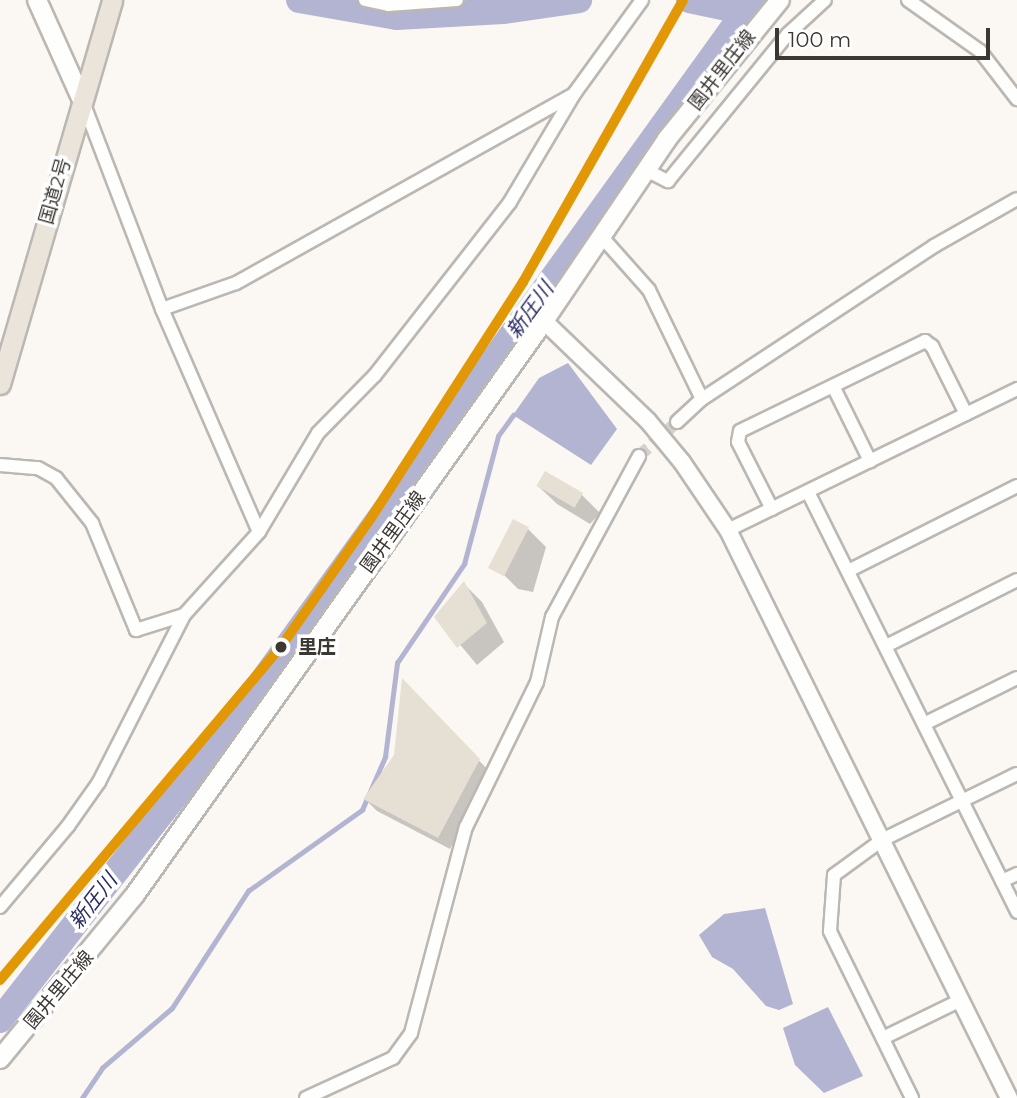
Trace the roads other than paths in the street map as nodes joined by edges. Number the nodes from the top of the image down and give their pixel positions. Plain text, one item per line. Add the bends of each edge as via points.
1 (37, 0) edge
2 (112, 0) edge
3 (365, 0) edge
4 (457, 0) edge
5 (642, 0) edge
6 (780, 0) edge
7 (825, 0) edge
8 (908, 0) edge
9 (574, 94) junction
10 (81, 98) junction
11 (1017, 99) edge
12 (646, 170) junction
13 (1017, 200) edge
14 (601, 236) junction
15 (162, 309) junction
16 (544, 321) junction
17 (0, 384) edge
18 (833, 386) junction
19 (1017, 388) edge
20 (702, 399) junction
21 (966, 414) junction
22 (677, 422) tunnel mouth
23 (639, 456) tunnel mouth
24 (870, 461) junction
25 (0, 465) edge
26 (1017, 486) edge
27 (808, 492) junction
28 (772, 509) junction
29 (728, 530) junction
30 (259, 532) junction
31 (848, 572) junction
32 (1017, 580) edge
33 (184, 615) junction
34 (886, 646) junction
35 (1017, 678) edge
36 (924, 724) junction
37 (1017, 774) edge
38 (962, 802) junction
39 (882, 840) junction
40 (1017, 874) edge
41 (1002, 881) junction
42 (0, 908) edge
43 (1017, 912) edge
44 (961, 1000) junction
45 (883, 1038) junction
46 (0, 1059) edge
47 (341, 1082) junction
48 (306, 1098) edge
49 (335, 1098) edge
50 (912, 1098) edge
51 (1009, 1098) edge

1 - 10 main road
2 - 10 highway, 国道2号
3 - 4 street via 387,5
5 - 9 street
6 - 12 main road, 園井里庄線
7 - 12 street via 788,34 668,181
8 - 11 street via 980,51
9 - 15 street via 236,283
9 - 30 street via 510,202 375,375 318,433
10 - 15 street
10 - 17 highway, 国道2号
12 - 14 main road, 園井里庄線
13 - 20 street via 934,246
14 - 16 main road, 園井里庄線
14 - 20 street via 649,290
15 - 30 street
16 - 29 street via 648,421
16 - 46 main road, 園井里庄線 via 134,896
18 - 21 street via 925,341 932,346
18 - 24 street
18 - 28 street via 740,431 738,442
19 - 21 street
20 - 22 street
21 - 24 street
23 - 47 street via 552,617 537,682 466,827 411,1033 393,1058
24 - 27 street
25 - 33 street via 38,468 55,478 92,523 136,629
26 - 31 street
27 - 28 street
27 - 31 street
28 - 29 street
29 - 39 street
30 - 33 street
31 - 34 street
32 - 34 street
33 - 42 street via 99,782
34 - 36 street
35 - 36 street
36 - 38 street
37 - 38 street
38 - 39 street
38 - 41 street
39 - 44 street
39 - 45 street via 872,852 837,868 830,931
40 - 41 street
41 - 43 street
44 - 45 street
44 - 51 street
45 - 50 street
47 - 48 street
47 - 49 street

